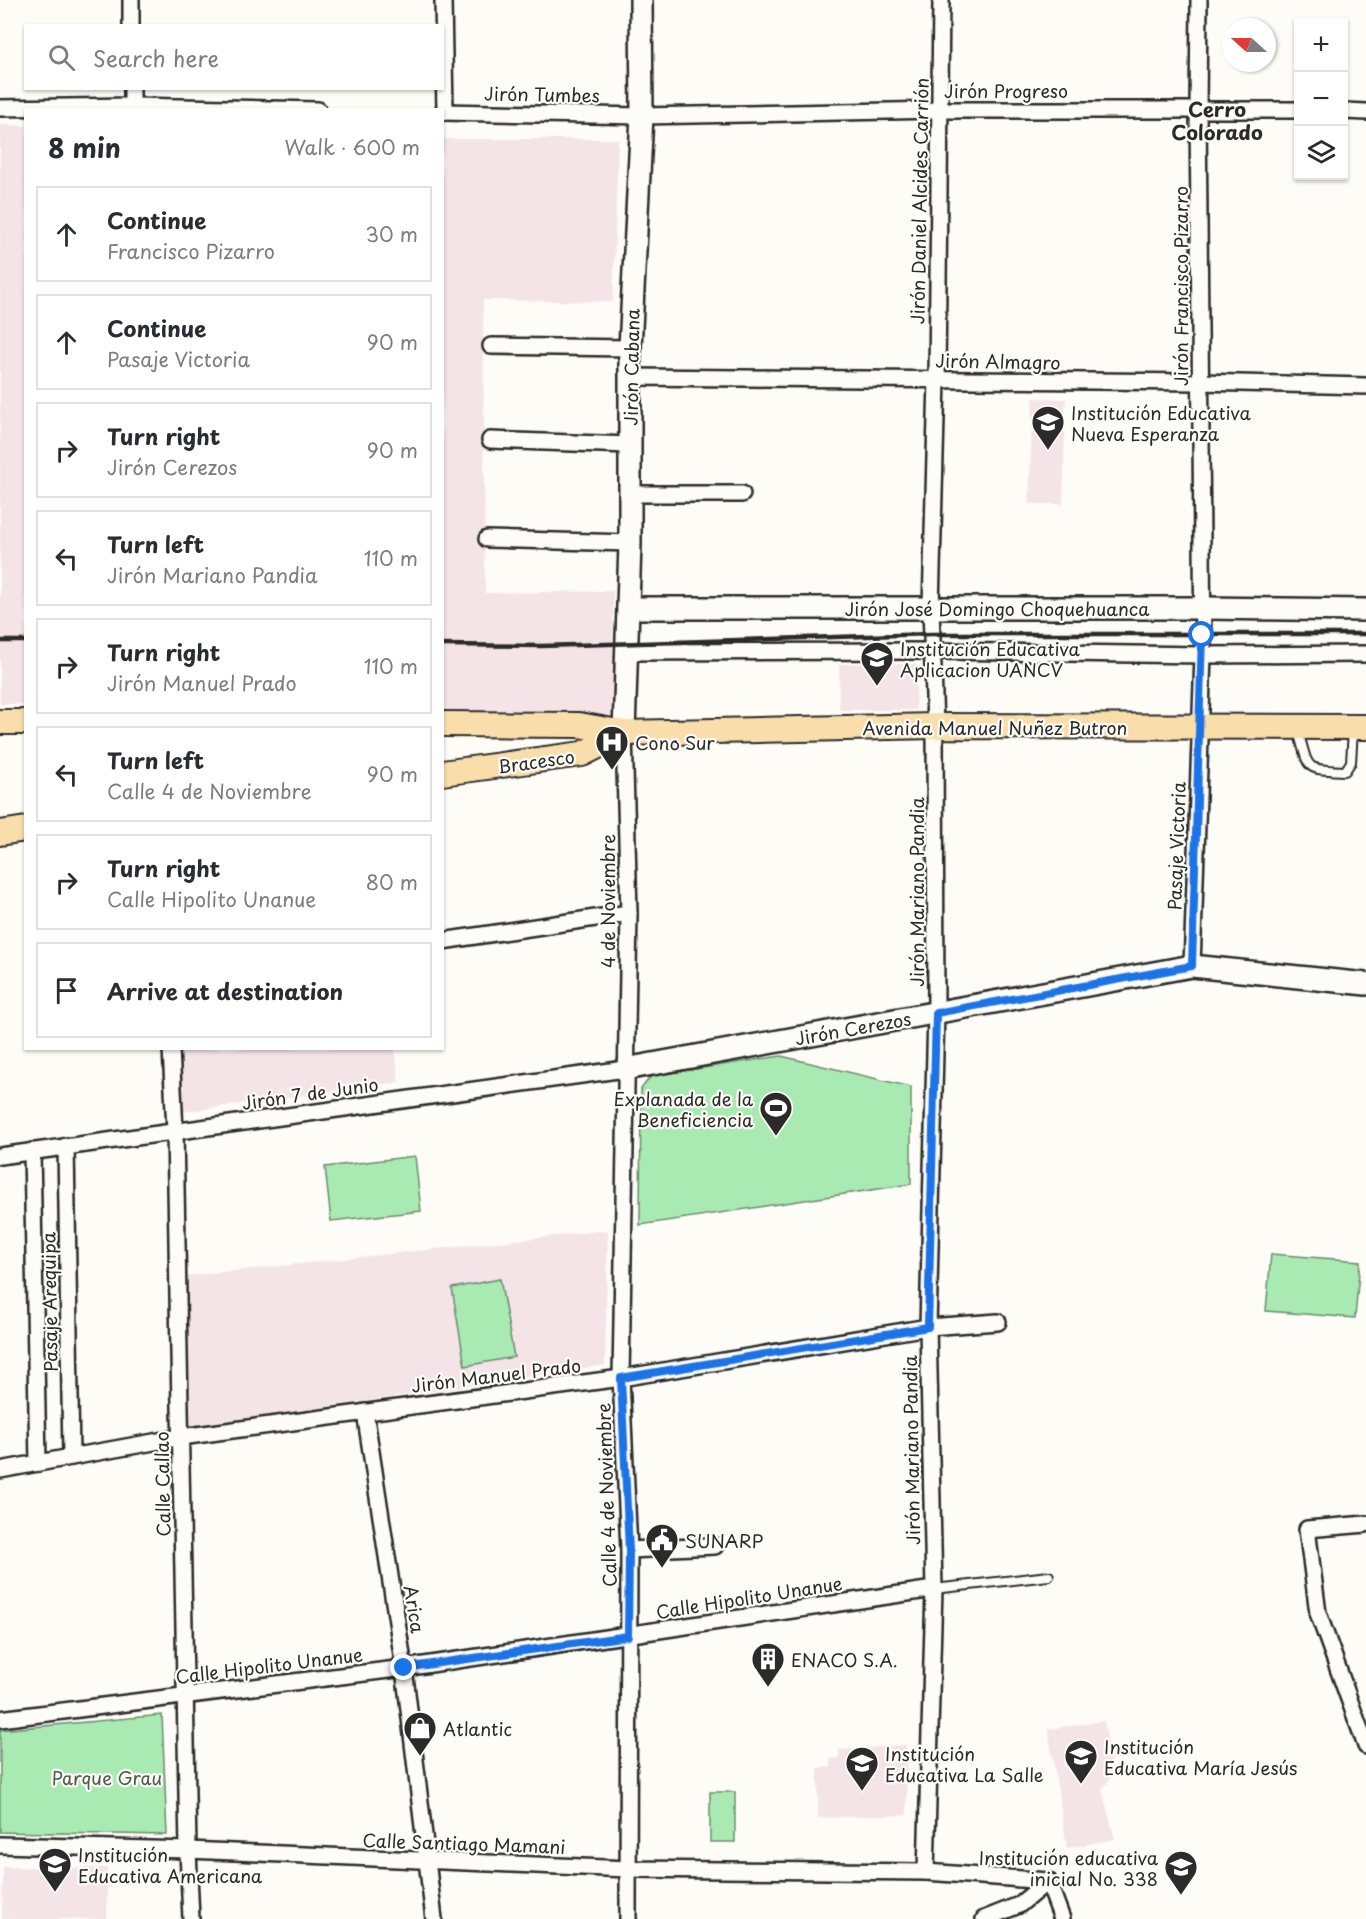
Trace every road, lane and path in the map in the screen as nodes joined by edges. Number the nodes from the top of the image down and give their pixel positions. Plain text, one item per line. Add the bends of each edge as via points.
1 (131, 0) edge
2 (443, 0) edge
3 (641, 0) edge
4 (941, 0) edge
5 (1199, 0) edge
6 (131, 24) edge
7 (443, 24) edge
8 (132, 90) edge
9 (444, 90) edge
10 (132, 106) junction
11 (0, 108) edge
12 (225, 108) edge
13 (444, 108) edge
14 (1198, 109) junction
15 (939, 110) junction
16 (1294, 110) edge
17 (1348, 111) edge
18 (1366, 111) edge
19 (444, 112) edge
20 (642, 116) junction
21 (491, 345) dead end
22 (630, 348) junction
23 (630, 377) junction
24 (937, 379) junction
25 (1200, 382) junction
26 (1366, 386) edge
27 (490, 441) dead end
28 (630, 445) junction
29 (630, 494) junction
30 (742, 494) dead end
31 (487, 539) dead end
32 (630, 543) junction
33 (628, 608) junction
34 (931, 608) junction
35 (1203, 608) junction
36 (1366, 610) edge
37 (932, 651) junction
38 (626, 652) junction
39 (1366, 654) edge
40 (1203, 655) junction
41 (0, 722) edge
42 (24, 722) edge
43 (444, 724) edge
44 (935, 726) junction
45 (1199, 726) junction
46 (1297, 727) junction
47 (1360, 727) edge
48 (624, 733) junction
49 (444, 773) edge
50 (24, 829) edge
51 (0, 833) edge
52 (628, 913) junction
53 (444, 941) edge
54 (1192, 966) junction
55 (1366, 984) edge
56 (936, 1013) junction
57 (171, 1050) edge
58 (625, 1069) junction
59 (175, 1131) junction
60 (66, 1146) junction
61 (32, 1151) junction
62 (0, 1156) edge
63 (998, 1322) dead end
64 (928, 1327) junction
65 (621, 1378) junction
66 (365, 1412) junction
67 (181, 1437) junction
68 (71, 1457) junction
69 (38, 1463) junction
70 (0, 1470) edge
71 (1366, 1524) edge
72 (716, 1546) dead end
73 (629, 1551) junction
74 (1049, 1576) dead end
75 (934, 1589) junction
76 (628, 1636) junction
77 (404, 1668) junction
78 (185, 1694) junction
79 (0, 1719) edge
80 (1366, 1746) edge
81 (0, 1845) edge
82 (188, 1850) junction
83 (427, 1862) junction
84 (628, 1869) junction
85 (926, 1872) junction
86 (1048, 1881) junction
87 (191, 1919) edge
88 (434, 1919) edge
89 (628, 1919) edge
90 (984, 1919) edge
91 (1062, 1919) edge

1 - 6 street
2 - 7 street
3 - 20 street, Jirón Cabana
4 - 15 street, Jirón Daniel Alcides Carrión
5 - 14 street, Jirón Francisco Pizarro
8 - 10 street
9 - 13 street
10 - 11 street
10 - 12 street
14 - 15 street, Jirón Progreso
14 - 16 street, Jirón Progreso
14 - 25 street, Jirón Francisco Pizarro
15 - 20 street, Jirón Progreso
15 - 24 street, Jirón Daniel Alcides Carrión
17 - 18 street
19 - 20 street, Jirón Tumbes
20 - 22 street, Jirón Cabana
21 - 22 street
22 - 23 street, Jirón Cabana
23 - 24 street, Jirón Almagro
23 - 28 street, Jirón Cabana
24 - 25 street, Jirón Almagro
24 - 34 street, Jirón Daniel Alcides Carrión
25 - 26 street, Jirón Almagro
25 - 35 street, Jirón Francisco Pizarro
27 - 28 street
28 - 29 street, Jirón Cabana
29 - 30 street
29 - 32 street, Jirón Cabana
31 - 32 street
32 - 33 street, Jirón Cabana
33 - 34 street, Jirón José Domingo Choquehuanca
33 - 38 street, Jirón Cabana
34 - 35 street, Jirón José Domingo Choquehuanca
34 - 37 street, Jirón Daniel Alcides Carrión
35 - 36 street, Jirón José Domingo Choquehuanca
35 - 40 street, Jirón Francisco Pizarro
37 - 38 street
37 - 40 street
37 - 44 street, Jirón Daniel Alcides Carrión
38 - 48 street, Jirón Cabana
39 - 40 street
40 - 45 street, Pasaje Victoria
41 - 42 main road
43 - 48 main road via 579,725
44 - 45 main road, Avenida Manuel Nuñez Butron
44 - 48 main road, Avenida Manuel Nuñez Butron
44 - 56 street, Jirón Mariano Pandia
45 - 46 main road, Avenida Manuel Nuñez Butron
45 - 54 street, Pasaje Victoria
46 - 47 main road, Avenida Manuel Nuñez Butron
46 - 47 lane via 1308,764 1317,770 1345,771
48 - 49 main road, Bracesco via 582,754
48 - 52 street, 4 de Noviembre
50 - 51 main road
52 - 53 street
52 - 58 street, 4 de Noviembre
54 - 55 street, Jirón Cerezos
54 - 56 street, Jirón Cerezos
56 - 58 street, Jirón Cerezos
56 - 64 street, Jirón Mariano Pandia
57 - 59 street, Calle Callao
58 - 59 street, Jirón 7 de Junio
58 - 65 street, Calle 4 de Noviembre
59 - 60 street, Jirón 7 de Junio
59 - 67 street, Calle Callao
60 - 61 street, Jirón 7 de Junio
60 - 68 street, Pasaje Arequipa
61 - 62 street, Jirón 7 de Junio
61 - 69 street, Pasaje Arequipa
63 - 64 street, Jirón Manuel Prado
64 - 65 street, Jirón Manuel Prado
64 - 75 street, Jirón Mariano Pandia
65 - 66 street, Jirón Manuel Prado
65 - 73 street, Calle 4 de Noviembre
66 - 67 street, Jirón Manuel Prado
66 - 77 street, Arica
67 - 68 street, Jirón Manuel Prado
67 - 78 street, Calle Callao
68 - 69 street, Jirón Manuel Prado
69 - 70 street, Jirón Manuel Prado
71 - 80 street via 1307,1529 1318,1613
72 - 73 street
73 - 76 street, Calle 4 de Noviembre
74 - 75 lane
75 - 76 street, Calle Hipolito Unanue
75 - 85 street, Jirón Mariano Pandia
76 - 77 street, Calle Hipolito Unanue
76 - 84 street, Calle 4 de Noviembre
77 - 78 street, Calle Hipolito Unanue
77 - 83 street, Arica
78 - 79 street, Calle Hipolito Unanue
78 - 82 street, Calle Callao
81 - 82 street, Calle Santiago Mamani
82 - 83 street, Calle Santiago Mamani
82 - 87 street, Calle Callao
83 - 84 street, Calle Santiago Mamani
83 - 88 street, Arica
84 - 85 street, Calle Santiago Mamani
84 - 89 street, Calle 4 de Noviembre
85 - 86 street
86 - 90 street via 1019,1905
86 - 91 street

